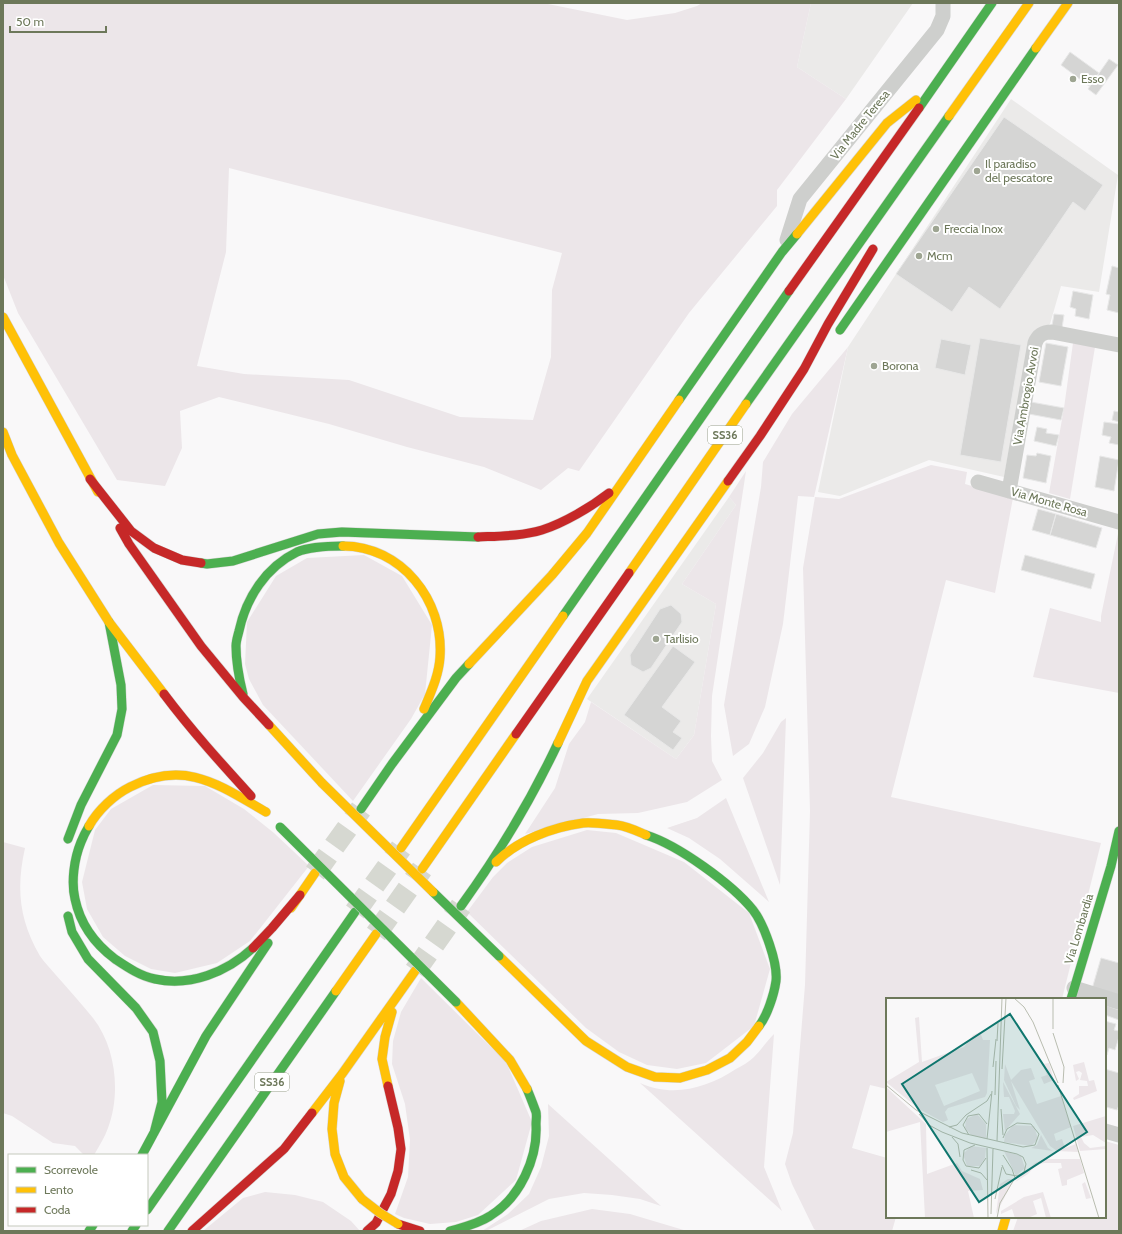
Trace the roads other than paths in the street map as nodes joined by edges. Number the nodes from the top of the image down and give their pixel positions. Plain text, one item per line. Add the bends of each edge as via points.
1 (992, 3) edge
2 (1029, 3) edge
3 (1068, 3) edge
4 (943, 10) edge
5 (931, 89) junction
6 (938, 133) junction
7 (904, 196) dead end
8 (876, 244) dead end
9 (782, 252) junction
10 (3, 317) edge
11 (837, 334) dead end
12 (1119, 345) edge
13 (824, 352) dead end
14 (804, 369) junction
15 (3, 432) edge
16 (90, 479) junction
17 (625, 479) junction
18 (978, 482) dead end
19 (1009, 491) junction
20 (1119, 522) edge
21 (109, 622) junction
22 (244, 697) junction
23 (392, 764) junction
24 (361, 809) tunnel mouth
25 (273, 820) junction
26 (1119, 831) edge
27 (66, 845) dead end
28 (401, 848) tunnel mouth
29 (1119, 850) edge
30 (1111, 866) junction
31 (422, 869) tunnel mouth
32 (315, 874) tunnel mouth
33 (483, 876) junction
34 (300, 895) junction
35 (461, 906) tunnel mouth
36 (66, 909) dead end
37 (355, 912) tunnel mouth
38 (376, 934) tunnel mouth
39 (415, 972) tunnel mouth
40 (1073, 994) edge
41 (1096, 998) edge
42 (395, 1000) junction
43 (1106, 1000) edge
44 (1119, 1002) edge
45 (342, 1074) junction
46 (1106, 1131) edge
47 (154, 1133) junction
48 (1119, 1135) edge
49 (143, 1154) edge
50 (148, 1209) edge
51 (1006, 1218) edge
52 (168, 1231) edge
53 (192, 1231) edge
54 (367, 1231) edge
55 (420, 1231) edge
56 (450, 1231) edge
57 (1002, 1231) edge

1 - 5 main road, SS36
2 - 6 main road, SS36
3 - 11 main road
4 - 9 street, Via Madre Teresa via 937,30 800,199
5 - 9 main road via 887,123
5 - 28 main road, SS36
6 - 7 main road
6 - 31 main road, SS36
8 - 14 main road
9 - 17 main road
10 - 16 main road
12 - 19 street, Via Ambrogio Avvoi via 1052,332 1038,336
13 - 14 main road
14 - 33 main road via 760,436 587,681 541,779
15 - 21 main road via 12,455 59,543
16 - 17 main road via 131,531 154,548 182,560 207,564 233,561 318,534 342,532 477,537 506,536 542,530 594,505
16 - 22 main road via 129,544 201,646
17 - 23 main road via 567,557 456,678
18 - 19 street, Via Monte Rosa
19 - 20 street, Via Monte Rosa
21 - 25 main road via 177,712
21 - 27 main road via 121,685 121,716 117,735 81,805
22 - 23 main road via 237,668 236,644 242,617 253,592 273,568 298,552 326,546 351,546 376,552 400,565 418,583 432,606 439,629 440,657 434,684 425,707
22 - 33 main road, bridge via 322,783 586,1041 627,1067 655,1077 680,1078 707,1070 730,1058 747,1042 762,1022 776,980 773,955 766,934 753,910 729,886 688,856 653,837 618,825 584,822 550,830 521,844 503,855
23 - 24 main road
25 - 34 main road via 216,784 188,775 161,776 135,783 111,799 92,820 78,848 73,874 76,902 86,928 104,951 131,970 160,980 188,981 219,971 239,959 267,934
25 - 56 main road, bridge via 456,1002 510,1060 526,1088 536,1113 537,1136 533,1158 524,1179 511,1199 491,1216
26 - 30 main road, Via Lombardia
29 - 30 main road, Via Lombardia
30 - 40 main road, Via Lombardia
32 - 34 main road
33 - 35 main road
34 - 47 main road via 206,1036
36 - 47 main road via 72,932 88,959 136,1008 153,1032 160,1061 162,1102
37 - 50 main road, SS36
38 - 52 main road, SS36
39 - 42 main road
40 - 41 street
42 - 45 main road
42 - 54 main road via 382,1059 401,1149 391,1194 376,1223
43 - 44 street
45 - 53 main road via 284,1149
45 - 55 main road, bridge via 334,1103 332,1129 335,1154 344,1177 362,1199 380,1213 398,1224
46 - 48 street
47 - 49 main road
51 - 57 main road

